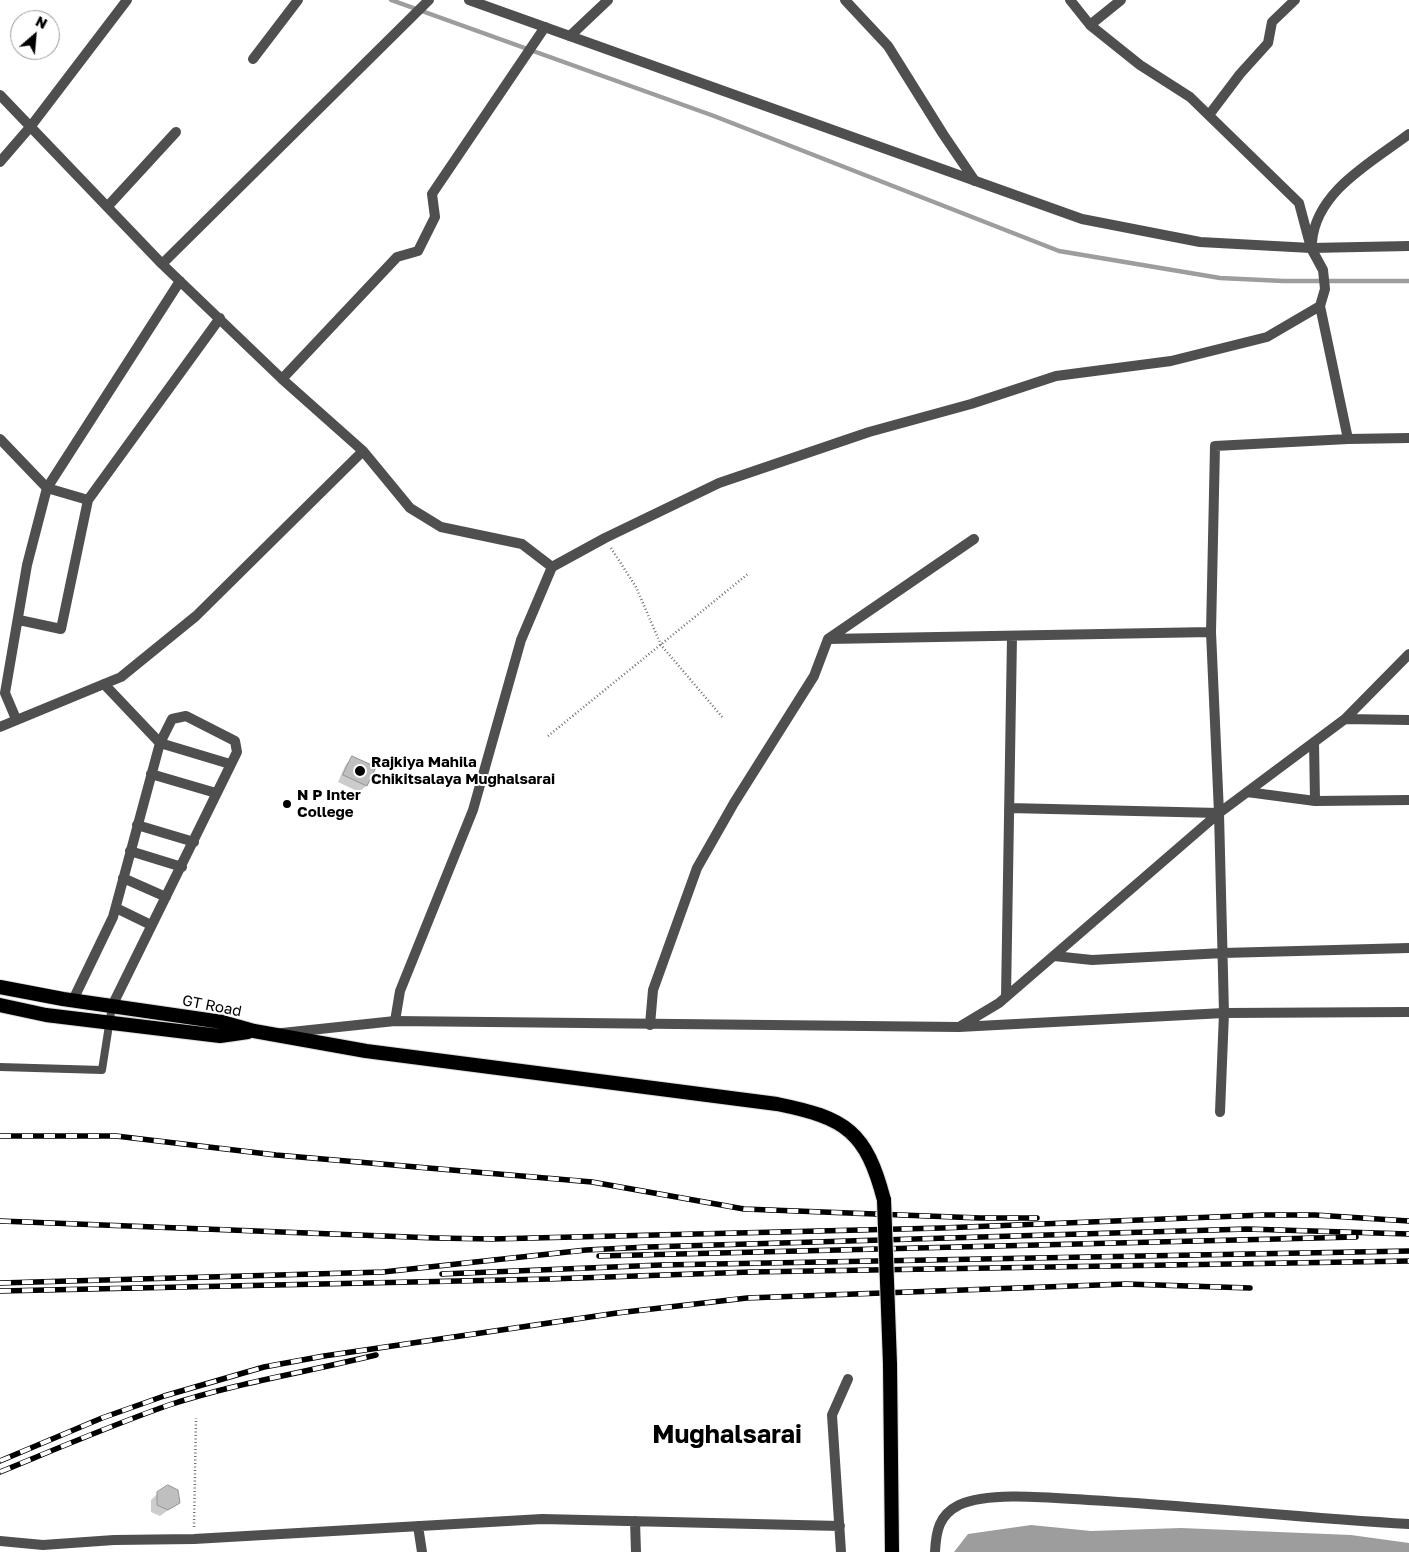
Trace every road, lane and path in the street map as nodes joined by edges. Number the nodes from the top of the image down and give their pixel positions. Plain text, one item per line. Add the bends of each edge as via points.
1 (127, 0) edge
2 (298, 0) edge
3 (469, 0) edge
4 (608, 0) edge
5 (845, 0) edge
6 (1070, 0) edge
7 (1121, 0) edge
8 (1295, 0) edge
9 (426, 3) edge
10 (1090, 25) junction
11 (545, 27) junction
12 (570, 36) junction
13 (254, 59) dead end
14 (0, 95) edge
15 (1209, 115) junction
16 (31, 126) junction
17 (176, 132) dead end
18 (1409, 134) edge
19 (0, 162) edge
20 (976, 181) junction
21 (108, 206) junction
22 (1409, 246) edge
23 (1311, 248) junction
24 (162, 264) junction
25 (180, 281) junction
26 (1320, 306) junction
27 (220, 318) junction
28 (282, 379) junction
29 (1409, 438) edge
30 (0, 439) edge
31 (1348, 439) junction
32 (363, 451) junction
33 (47, 488) junction
34 (88, 500) junction
35 (605, 538) junction
36 (974, 538) dead end
37 (552, 567) junction
38 (749, 573) dead end
39 (19, 620) junction
40 (1211, 632) junction
41 (1012, 637) junction
42 (828, 639) junction
43 (661, 645) junction
44 (1409, 654) edge
45 (104, 684) junction
46 (722, 718) dead end
47 (16, 719) junction
48 (1345, 720) junction
49 (1409, 720) edge
50 (0, 727) edge
51 (548, 736) dead end
52 (1314, 742) junction
53 (160, 743) junction
54 (230, 764) junction
55 (150, 774) junction
56 (1247, 792) junction
57 (216, 793) junction
58 (1409, 800) edge
59 (1315, 801) junction
60 (1009, 808) junction
61 (1219, 813) junction
62 (137, 825) junction
63 (194, 842) junction
64 (130, 851) junction
65 (182, 867) junction
66 (123, 878) junction
67 (166, 897) junction
68 (116, 908) junction
69 (151, 925) junction
70 (1409, 948) edge
71 (1223, 953) junction
72 (1054, 956) junction
73 (0, 987) edge
74 (1006, 997) junction
75 (72, 1000) junction
76 (0, 1005) edge
77 (112, 1006) junction
78 (1409, 1012) edge
79 (1224, 1013) junction
80 (395, 1021) junction
81 (109, 1023) junction
82 (650, 1025) junction
83 (959, 1027) junction
84 (254, 1031) junction
85 (274, 1033) junction
86 (0, 1068) edge
87 (1220, 1112) dead end
88 (848, 1379) dead end
89 (196, 1418) dead end
90 (635, 1521) junction
91 (1409, 1524) edge
92 (418, 1526) junction
93 (840, 1526) junction
94 (194, 1539) junction
95 (0, 1541) edge
96 (422, 1552) edge
97 (636, 1552) edge
98 (841, 1552) edge
99 (892, 1552) edge
100 (935, 1552) edge

1 - 16 street
2 - 13 street
3 - 11 street
4 - 12 street
5 - 20 street via 888,46
6 - 10 street
7 - 10 street
8 - 15 street via 1272,22 1268,43
9 - 24 street
10 - 15 street via 1140,66 1190,97
11 - 12 street
11 - 28 street via 432,194 435,217 418,251 397,257
12 - 20 street
14 - 16 street
15 - 23 street via 1299,203
16 - 19 street
16 - 21 street
17 - 21 street
18 - 23 street via 1333,193 1313,228
20 - 23 street via 1100,223 1200,242
21 - 24 street
22 - 23 street
23 - 26 street via 1323,275
24 - 25 street
25 - 27 street
25 - 33 street
26 - 31 street
26 - 35 street via 1267,337 1171,361 1056,376 971,404 868,432 719,483
27 - 28 street
27 - 34 street
28 - 32 street
29 - 31 street
30 - 33 street
31 - 40 street via 1215,446
32 - 37 street via 410,508 441,527 522,544
32 - 45 street via 196,616 120,676
33 - 34 street
33 - 39 street via 27,565
34 - 39 street via 61,629
35 - 37 street
35 - 43 path via 636,587
36 - 42 street
37 - 80 street via 521,640 473,810 400,991
38 - 43 path
39 - 47 street via 6,693
40 - 41 street
40 - 61 street
41 - 42 street
41 - 60 street
42 - 82 street via 814,676 697,868 654,990
43 - 46 path
43 - 51 path
44 - 48 street
45 - 47 street
45 - 53 street
47 - 50 street
48 - 49 street
48 - 52 street
52 - 56 street
52 - 59 street
53 - 54 street
53 - 54 street via 172,719 186,716 235,741 236,752
53 - 55 street
54 - 57 street
55 - 57 street
55 - 62 street
56 - 59 street
56 - 61 street
57 - 63 street
58 - 59 street
60 - 61 street
60 - 74 street
61 - 71 street
61 - 72 street
62 - 63 street
62 - 64 street
63 - 65 street
64 - 65 street
64 - 66 street
65 - 67 street
66 - 67 street
66 - 68 street
67 - 69 street
68 - 69 street
68 - 75 street
69 - 77 street
70 - 71 street
71 - 72 street via 1092,960
71 - 79 street
72 - 74 street
73 - 75 highway, GT Road
74 - 83 street
75 - 77 highway, GT Road
76 - 81 highway, GT Road
77 - 81 lane
77 - 84 highway, GT Road via 222,1022
78 - 79 street
79 - 83 street
79 - 87 street
80 - 82 street
80 - 85 street
81 - 84 highway, GT Road via 220,1036
81 - 86 lane via 102,1070
82 - 83 street
84 - 85 highway
85 - 99 highway, bridge via 366,1052 777,1104 836,1120 856,1136 877,1173 884,1200
88 - 93 street via 832,1414
89 - 94 path
90 - 92 street via 542,1519
90 - 93 street
90 - 97 street
91 - 100 street via 1172,1504 1025,1496 960,1505 939,1523
92 - 94 street
92 - 96 street
93 - 98 street
94 - 95 street via 43,1545

